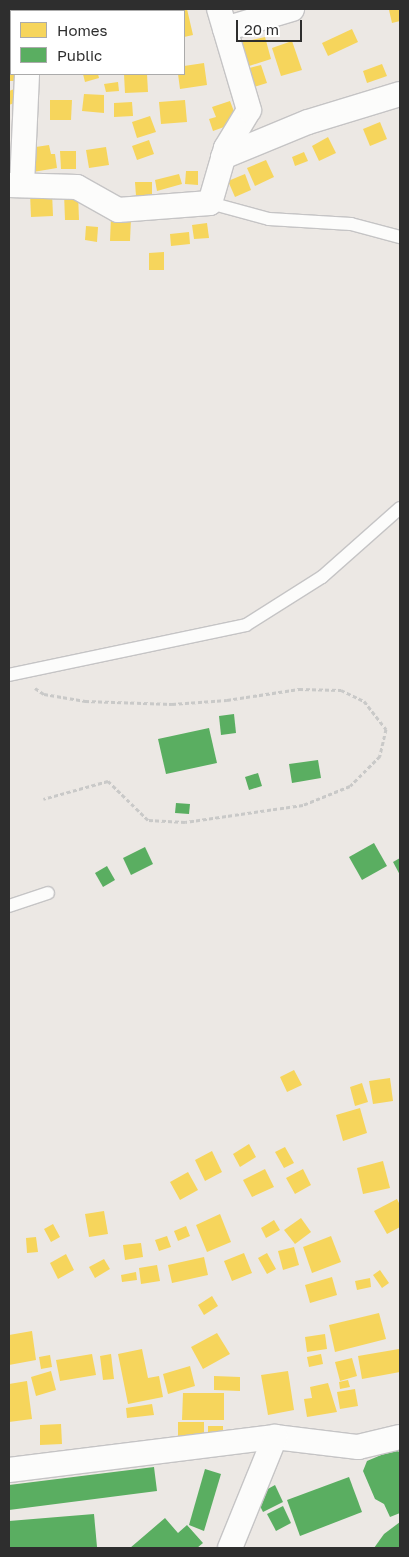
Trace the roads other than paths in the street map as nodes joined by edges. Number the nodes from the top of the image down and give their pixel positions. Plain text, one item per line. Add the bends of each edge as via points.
1 (292, 9) edge
2 (222, 19) edge
3 (27, 75) edge
4 (400, 94) edge
5 (223, 157) junction
6 (15, 185) edge
7 (210, 203) junction
8 (400, 237) edge
9 (400, 508) edge
10 (11, 675) edge
11 (48, 893) dead end
12 (9, 906) edge
13 (274, 1436) junction
14 (400, 1437) edge
15 (9, 1470) edge
16 (230, 1548) edge

1 - 2 street
2 - 5 street via 249,110
3 - 6 street
4 - 5 street via 308,122
5 - 7 street
6 - 7 street via 77,187 118,210
7 - 8 lane via 269,219 351,224
9 - 10 lane via 322,577 246,625
11 - 12 lane
13 - 14 street via 358,1447
13 - 15 street
13 - 16 street

